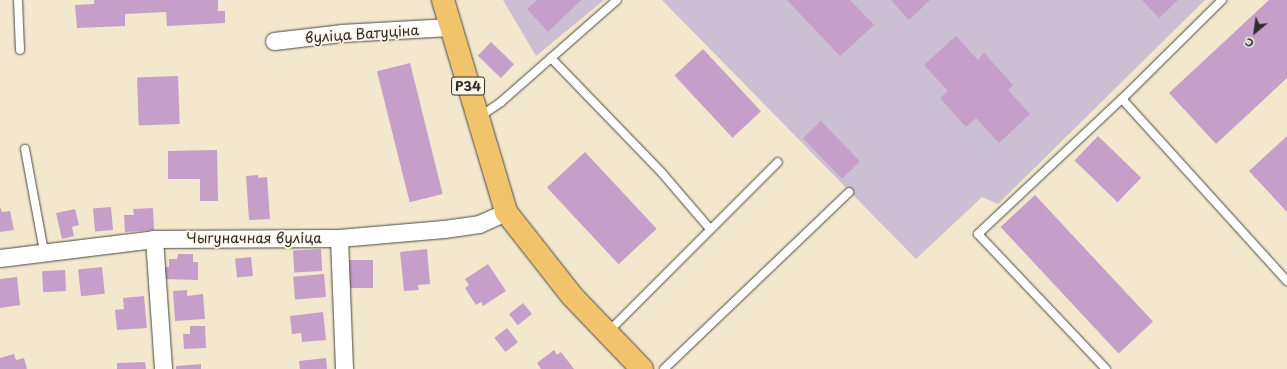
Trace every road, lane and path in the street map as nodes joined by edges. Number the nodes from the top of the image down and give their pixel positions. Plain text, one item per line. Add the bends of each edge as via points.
1 (18, 0) edge
2 (442, 0) edge
3 (617, 0) edge
4 (1222, 0) edge
5 (450, 27) junction
6 (274, 41) dead end
7 (20, 50) dead end
8 (551, 58) junction
9 (1122, 99) junction
10 (477, 118) junction
11 (25, 149) dead end
12 (778, 162) dead end
13 (849, 192) dead end
14 (506, 212) junction
15 (710, 230) junction
16 (339, 238) junction
17 (154, 239) junction
18 (44, 252) junction
19 (0, 258) edge
20 (1287, 280) edge
21 (607, 332) junction
22 (163, 369) edge
23 (344, 369) edge
24 (642, 369) edge
25 (664, 369) edge
26 (1106, 369) edge

1 - 7 lane
2 - 5 main road, Р34
3 - 8 lane
4 - 9 lane
5 - 6 street, вуліца Ватуціна
5 - 10 main road, Р34
8 - 10 lane via 501,102
8 - 15 lane via 662,173
9 - 20 lane
9 - 26 lane via 978,234
10 - 14 main road, Р34
11 - 18 lane
12 - 15 lane
13 - 25 lane
14 - 16 street, Чыгуначная вуліца via 479,224
14 - 21 main road, Р34 via 572,296
15 - 21 lane
16 - 17 street, Чыгуначная вуліца
16 - 23 street
17 - 18 street, Чыгуначная вуліца
17 - 22 street
18 - 19 street, Чыгуначная вуліца
21 - 24 main road, Р34

